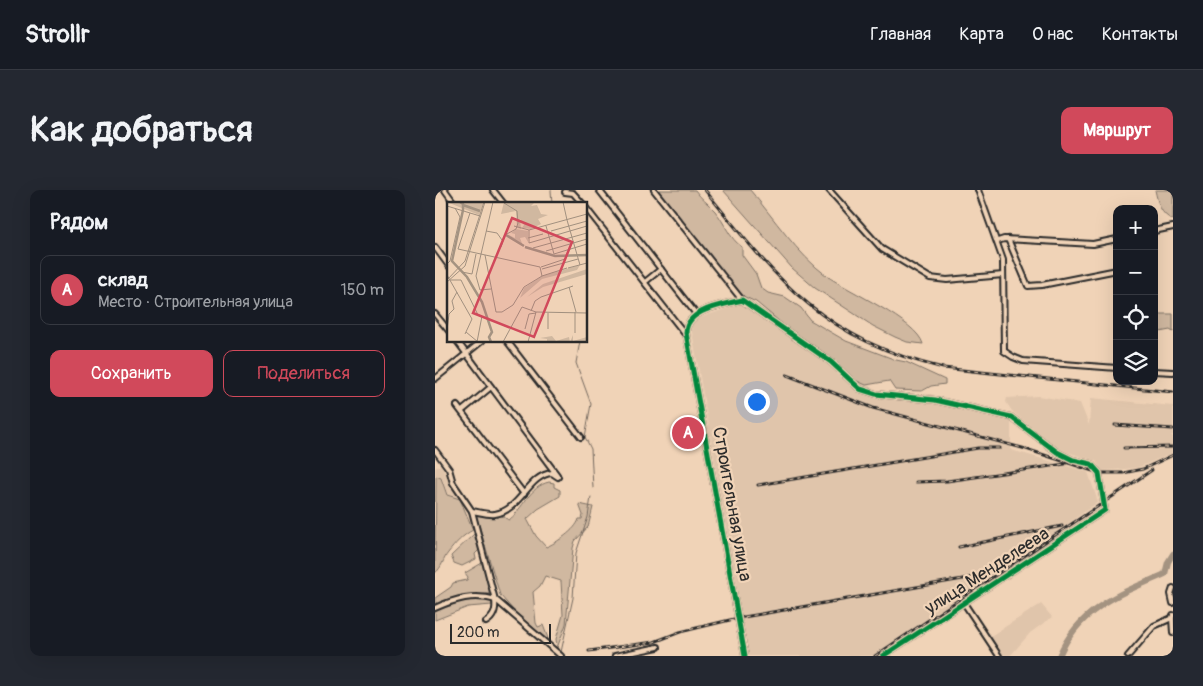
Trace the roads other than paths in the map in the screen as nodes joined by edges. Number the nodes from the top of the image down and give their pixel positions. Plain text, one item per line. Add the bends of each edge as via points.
1 (445, 190) edge
2 (493, 190) edge
3 (599, 190) edge
4 (654, 190) edge
5 (829, 190) edge
6 (978, 190) edge
7 (565, 192) dead end
8 (454, 202) edge
9 (502, 202) edge
10 (581, 202) edge
11 (587, 209) edge
12 (1173, 227) edge
13 (1158, 230) edge
14 (1008, 239) junction
15 (1113, 240) edge
16 (998, 241) junction
17 (435, 247) edge
18 (447, 263) edge
19 (661, 269) junction
20 (1113, 271) edge
21 (1003, 275) junction
22 (645, 282) junction
23 (742, 300) junction
24 (435, 314) edge
25 (696, 314) junction
26 (447, 329) edge
27 (687, 336) junction
28 (458, 342) edge
29 (482, 342) edge
30 (508, 342) edge
31 (466, 353) junction
32 (1113, 368) edge
33 (1158, 371) edge
34 (1173, 372) edge
35 (435, 379) edge
36 (491, 387) junction
37 (457, 406) dead end
38 (462, 411) junction
39 (581, 437) dead end
40 (435, 450) edge
41 (524, 494) junction
42 (472, 511) junction
43 (1173, 588) edge
44 (495, 600) junction
45 (964, 603) junction
46 (1173, 603) edge
47 (435, 608) edge
48 (1173, 614) edge
49 (1172, 618) edge
50 (486, 622) dead end
51 (1173, 633) edge
52 (658, 647) dead end
53 (561, 656) edge
54 (615, 656) edge
55 (745, 656) edge
56 (883, 656) edge
57 (999, 656) edge
58 (1128, 656) edge

1 - 8 street
2 - 9 street
3 - 19 street
4 - 23 street
5 - 21 street via 882,249 930,278 947,280
6 - 16 street
7 - 10 street via 573,193
11 - 22 street
12 - 13 street
14 - 15 street via 1093,244
14 - 16 street
14 - 20 street via 1028,286
16 - 21 street
17 - 18 street
19 - 22 street
19 - 25 street
21 - 32 street via 1004,351 1017,359
22 - 27 street
23 - 25 street
23 - 45 street, улица Менделеева via 831,362 861,388 876,394 935,400 1011,417 1057,452 1091,464 1099,473 1105,510
24 - 26 street
25 - 27 street via 687,324
27 - 55 street, Строительная улица
28 - 31 street
29 - 31 street
30 - 39 street
31 - 35 street
31 - 36 street
33 - 34 street
36 - 38 street
36 - 41 street via 558,477 552,473 545,474
37 - 38 street
38 - 41 street
40 - 42 street
41 - 42 street via 513,507 495,514
42 - 44 street
43 - 46 street
44 - 47 street via 463,598
44 - 50 street via 496,609
44 - 53 street
45 - 56 street, улица Менделеева
45 - 57 street
48 - 49 street
49 - 51 street
49 - 58 street via 1154,626
52 - 54 street

